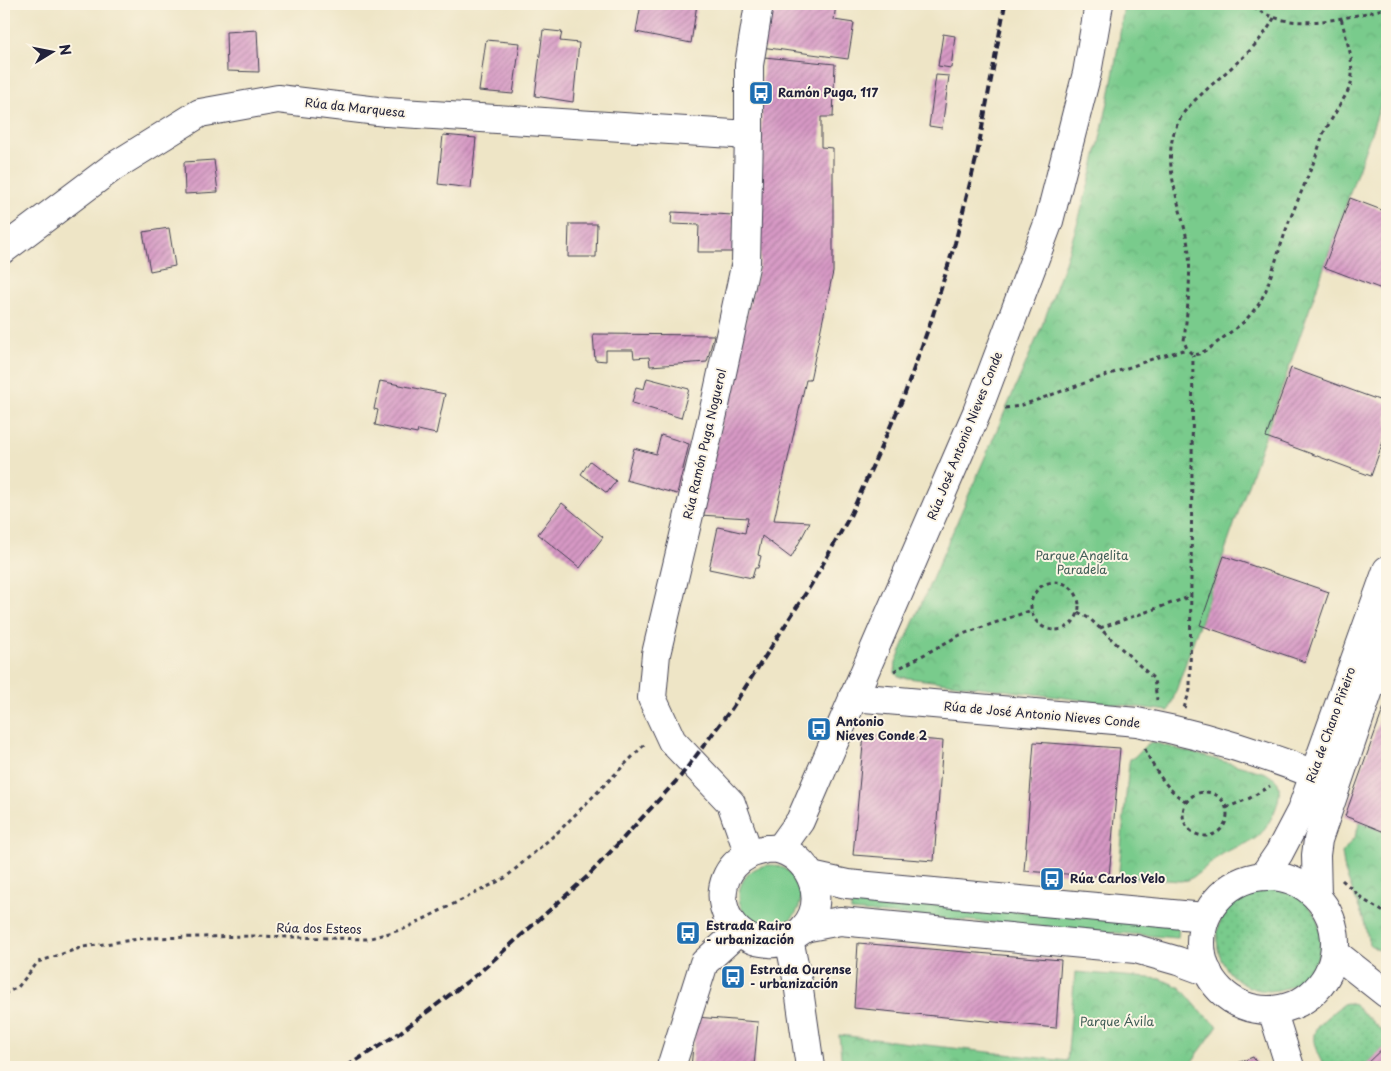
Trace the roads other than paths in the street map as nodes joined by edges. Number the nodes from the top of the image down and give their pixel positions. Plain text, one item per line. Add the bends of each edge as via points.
1 (759, 4) edge
2 (1099, 4) edge
3 (749, 135) junction
4 (4, 249) edge
5 (1387, 570) edge
6 (1387, 637) edge
7 (853, 697) junction
8 (1314, 774) junction
9 (780, 849) junction
10 (748, 854) junction
11 (1264, 875) junction
12 (811, 876) junction
13 (1318, 897) junction
14 (1205, 917) junction
15 (738, 932) junction
16 (797, 934) junction
17 (1335, 953) junction
18 (1208, 972) junction
19 (1387, 994) edge
20 (1272, 1010) junction
21 (671, 1067) edge
22 (810, 1067) edge
23 (1290, 1067) edge

1 - 3 street, Rúa Ramón Puga Noguerol via 749,65
2 - 7 street, Rúa José Antonio Nieves Conde via 1087,73 1050,221 977,412
3 - 4 street, Rúa da Marquesa via 386,112 278,99 200,113 112,167
3 - 10 street, Rúa Ramón Puga Noguerol via 746,262 656,654 652,698 672,741 731,804
5 - 8 street, Rúa de Chano Piñeiro
6 - 13 street, Rúa de Chano Piñeiro via 1323,821 1316,855
7 - 8 street, Rúa de José Antonio Nieves Conde via 1160,721
7 - 9 street, Rúa José Antonio Nieves Conde via 800,821
8 - 11 street, Rúa de Chano Piñeiro via 1301,811
9 - 10 street
9 - 12 street via 800,861
10 - 15 street via 734,865 725,881 722,899 726,917
11 - 13 street via 1292,880
11 - 14 street via 1239,882 1218,898
12 - 14 street via 847,884
12 - 16 street via 816,894 813,912
13 - 17 street via 1331,920
14 - 18 street via 1201,947
15 - 16 street via 753,941 772,944
15 - 21 street via 704,963
16 - 18 street via 840,921 1136,949
16 - 22 street via 798,983
17 - 19 street
17 - 20 street via 1319,987 1298,1003
18 - 20 street via 1224,993 1247,1006
20 - 23 street

